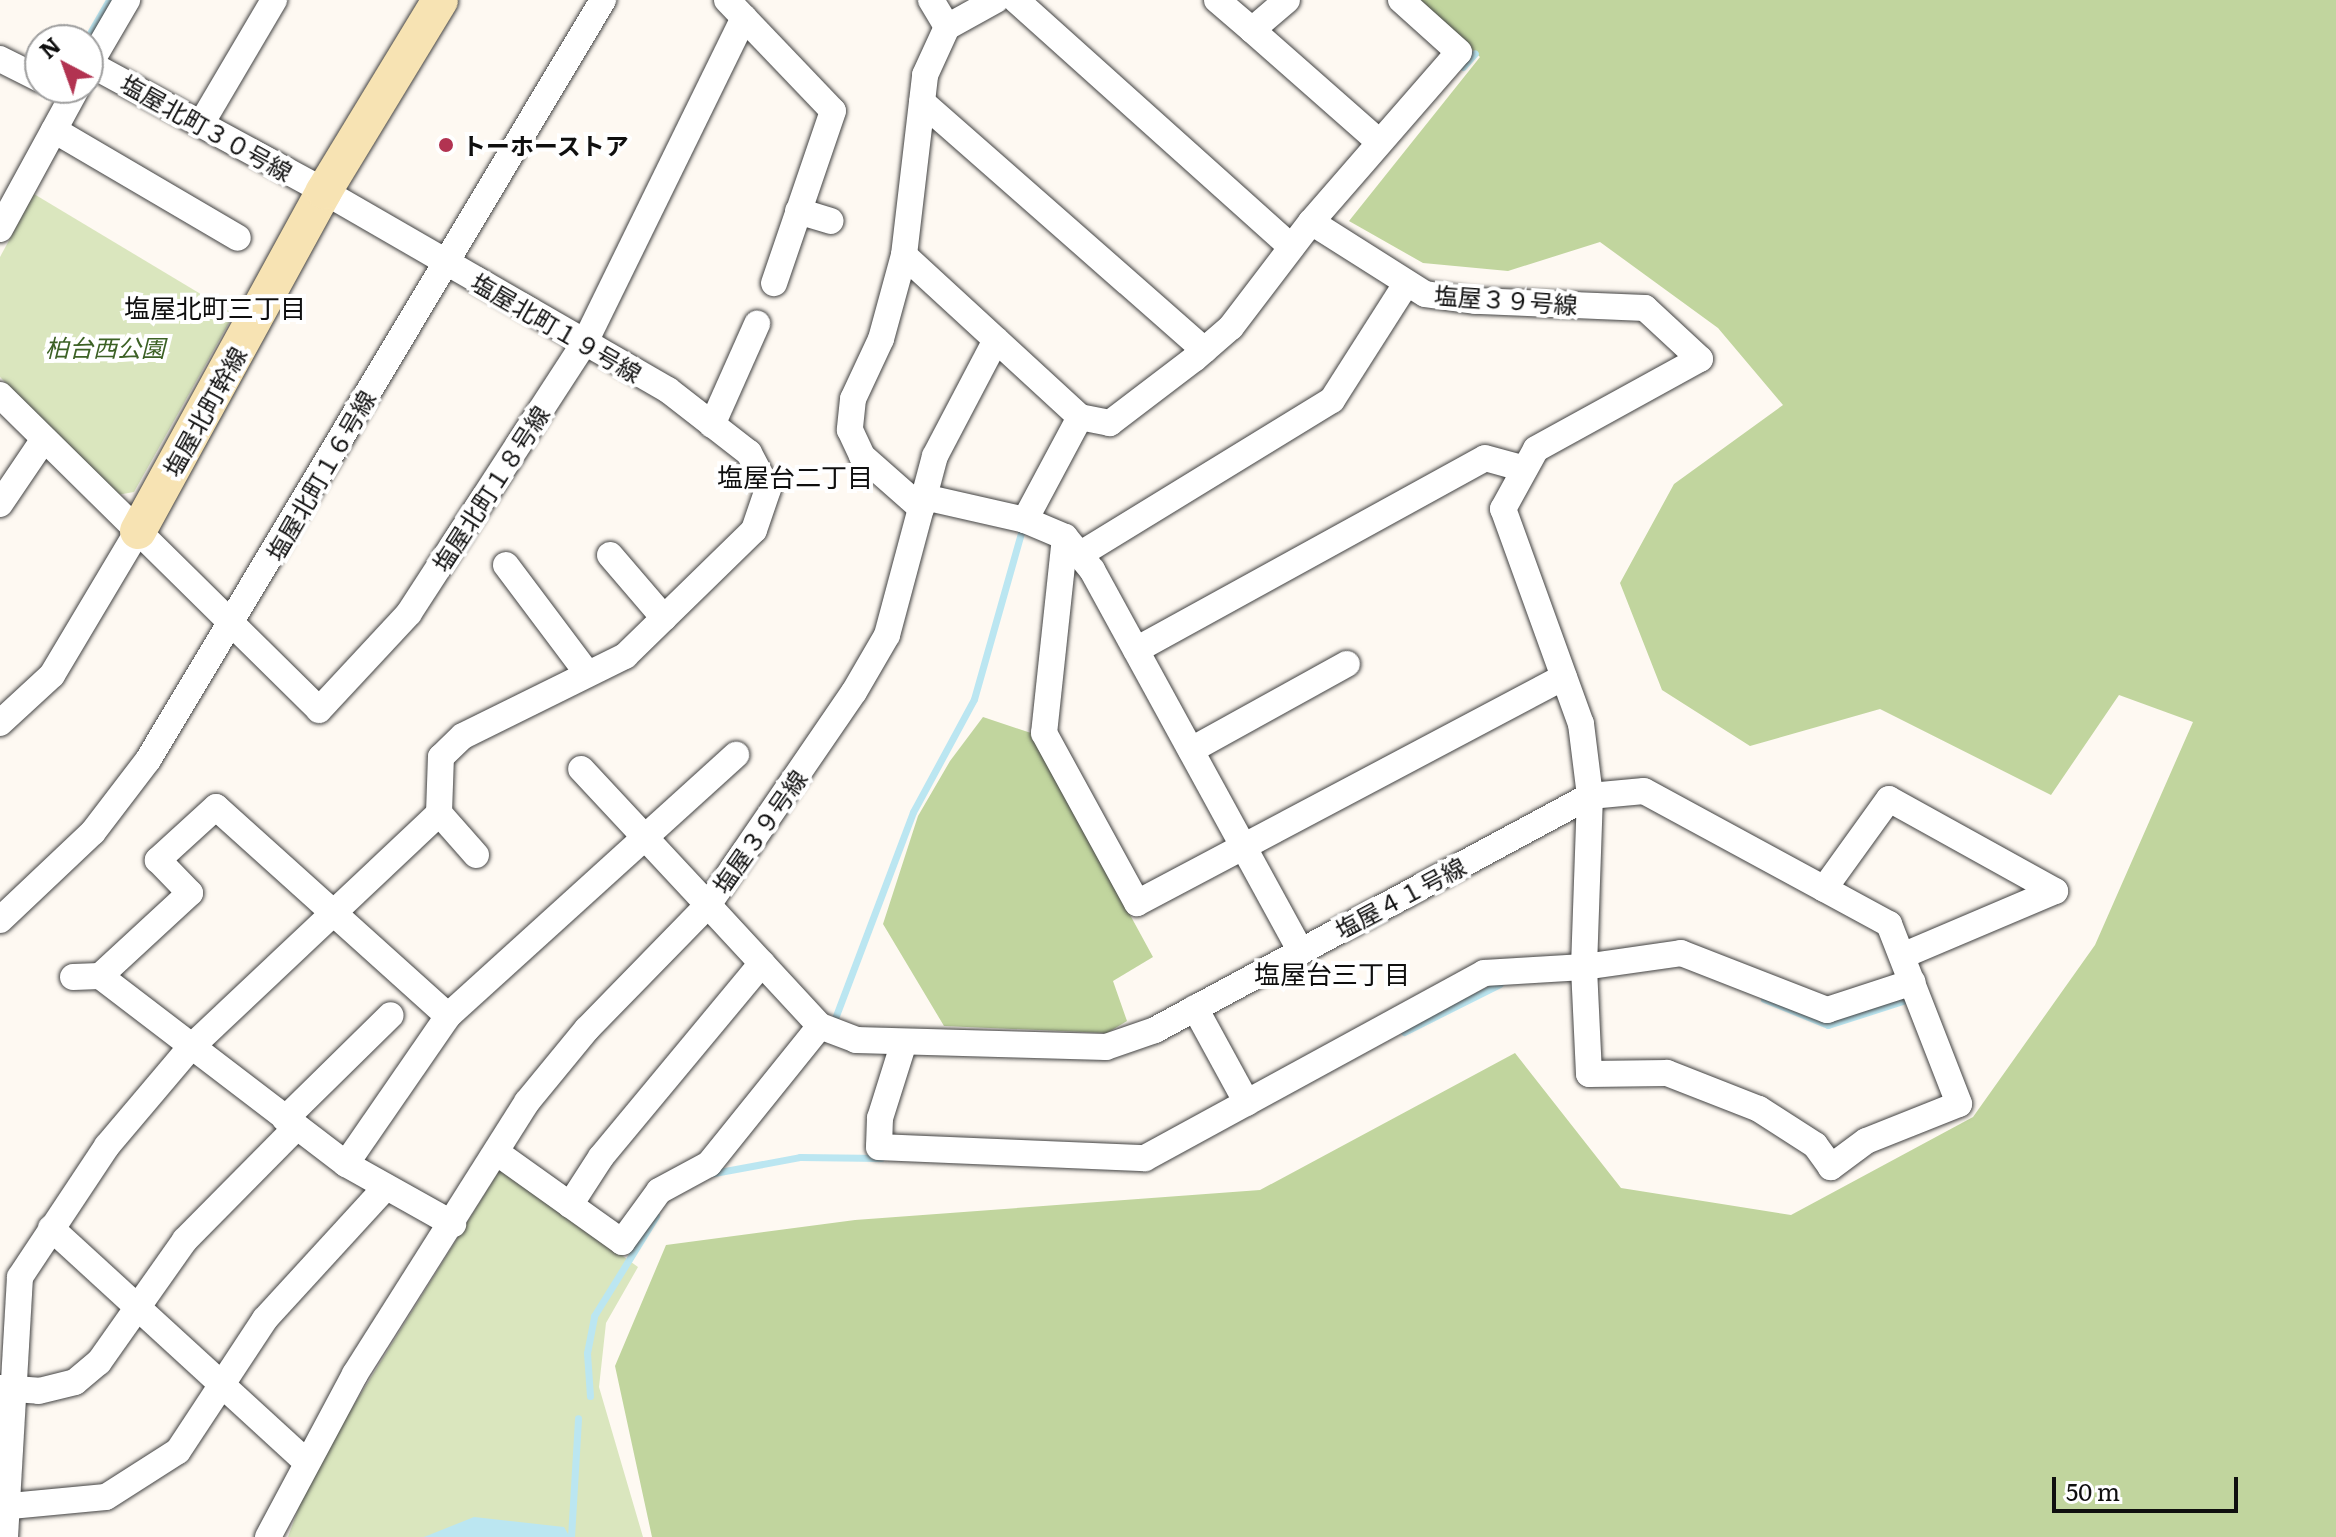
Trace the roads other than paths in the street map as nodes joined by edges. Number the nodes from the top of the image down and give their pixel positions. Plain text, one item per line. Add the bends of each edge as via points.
1 (127, 0) edge
2 (274, 0) edge
3 (440, 0) edge
4 (603, 0) edge
5 (931, 0) edge
6 (996, 0) edge
7 (1016, 0) edge
8 (1217, 0) edge
9 (1287, 0) edge
10 (1401, 0) edge
11 (736, 9) edge
12 (947, 27) junction
13 (1252, 30) junction
14 (104, 39) edge
15 (0, 59) edge
16 (24, 71) edge
17 (104, 73) edge
18 (922, 102) junction
19 (64, 104) edge
20 (201, 124) junction
21 (54, 130) junction
22 (1378, 141) junction
23 (324, 191) junction
24 (798, 211) junction
25 (830, 221) dead end
26 (1311, 222) junction
27 (0, 229) edge
28 (238, 238) dead end
29 (1291, 247) junction
30 (904, 255) junction
31 (443, 263) junction
32 (774, 283) dead end
33 (1406, 284) junction
34 (757, 324) dead end
35 (586, 340) junction
36 (996, 340) junction
37 (1204, 350) junction
38 (0, 395) edge
39 (1080, 417) junction
40 (712, 425) junction
41 (44, 439) junction
42 (1525, 469) junction
43 (922, 503) junction
44 (0, 504) edge
45 (1025, 520) junction
46 (138, 531) junction
47 (1072, 546) junction
48 (610, 555) dead end
49 (506, 565) dead end
50 (664, 618) junction
51 (234, 624) junction
52 (1136, 650) junction
53 (1347, 664) dead end
54 (587, 673) junction
55 (1564, 677) junction
56 (0, 723) edge
57 (1191, 750) junction
58 (736, 755) dead end
59 (581, 769) dead end
60 (1590, 796) junction
61 (439, 813) junction
62 (644, 837) junction
63 (1245, 848) junction
64 (476, 855) dead end
65 (1824, 889) junction
66 (708, 905) junction
67 (335, 915) junction
68 (0, 920) edge
69 (1301, 951) junction
70 (1902, 956) junction
71 (762, 963) junction
72 (1584, 967) junction
73 (100, 976) junction
74 (73, 977) dead end
75 (1913, 982) junction
76 (1195, 1008) junction
77 (391, 1015) dead end
78 (448, 1016) junction
79 (820, 1026) junction
80 (904, 1042) junction
81 (189, 1049) junction
82 (1247, 1103) junction
83 (291, 1124) junction
84 (496, 1152) junction
85 (346, 1164) junction
86 (386, 1187) junction
87 (570, 1205) junction
88 (453, 1224) junction
89 (51, 1228) junction
90 (10, 1274) edge
91 (139, 1309) junction
92 (221, 1384) junction
93 (6, 1390) edge
94 (305, 1461) junction
95 (3, 1508) edge
96 (5, 1537) edge
97 (268, 1537) edge

1 - 14 street
2 - 20 street
3 - 23 street, 塩屋北町幹線
4 - 31 street, 塩屋北町１６号線
5 - 12 street
6 - 12 street
7 - 29 street
8 - 13 street
9 - 13 street
10 - 22 street via 1459,52
11 - 24 street via 833,111
11 - 35 street, 塩屋北町１８号線
12 - 18 street via 925,75
13 - 22 street
15 - 16 street
17 - 20 street, 塩屋北町３０号線
18 - 30 street
18 - 37 street
19 - 21 street
20 - 23 street, 塩屋北町３０号線
21 - 27 street
21 - 28 street
22 - 26 street
23 - 31 street, 塩屋北町１９号線
23 - 46 street, 塩屋北町幹線
24 - 25 street
24 - 32 street
26 - 29 street
26 - 33 street, 塩屋３９号線
29 - 37 street via 1231,327
30 - 36 street
30 - 43 street via 881,339 853,399 850,430 862,456
31 - 35 street, 塩屋北町１９号線
31 - 51 street, 塩屋北町１６号線
33 - 42 street, 塩屋３９号線 via 1425,294 1475,301 1645,308 1700,359 1536,449
33 - 47 street via 1332,400
34 - 40 street
35 - 40 street, 塩屋北町１９号線
35 - 51 street, 塩屋北町１８号線 via 409,613 319,710
36 - 39 street
36 - 43 street, 塩屋３９号線 via 935,456
37 - 39 street via 1110,423
38 - 41 street
39 - 45 street
40 - 50 street, 塩屋北町１９号線 via 749,453 768,489 754,530
41 - 44 street
41 - 46 street
42 - 52 street via 1485,458
42 - 55 street via 1503,509
43 - 45 street
43 - 66 street, 塩屋３９号線 via 887,635
45 - 47 street
46 - 51 street, 塩屋北町１８号線
46 - 56 street via 52,675
47 - 52 street
47 - 63 street via 1044,733 1137,903
48 - 50 street
49 - 54 street
50 - 54 street via 625,656
51 - 68 street, 塩屋北町１６号線 via 148,760 93,832
52 - 57 street
53 - 57 street
54 - 61 street via 463,736 441,757
55 - 60 street via 1581,724
55 - 63 street
57 - 63 street
58 - 62 street
59 - 62 street
60 - 65 street, 塩屋４１号線 via 1644,791
60 - 69 street, 塩屋４１号線
60 - 72 street
61 - 64 street
61 - 67 street
62 - 66 street
62 - 78 street
63 - 69 street
65 - 70 street, 塩屋４１号線 via 1889,924
65 - 70 street via 1889,799 2055,891
66 - 71 street, 塩屋３９号線
66 - 84 street via 587,1029 527,1102
67 - 73 street via 216,807 158,860 190,893
67 - 78 street
67 - 81 street
69 - 76 street, 塩屋４１号線
70 - 75 street, 塩屋４１号線
71 - 79 street, 塩屋３９号線
71 - 87 street via 601,1157
72 - 75 street via 1681,953 1827,1010
72 - 75 street, 塩屋４１号線 via 1589,1074 1667,1073 1759,1109 1815,1145 1831,1167 1866,1141 1959,1104
72 - 82 street via 1484,973
73 - 74 street
73 - 81 street
76 - 80 street, 塩屋４１号線 via 1106,1047
76 - 82 street
77 - 83 street
78 - 85 street
79 - 80 street, 塩屋４１号線 via 856,1040
79 - 87 street via 709,1164 659,1191 622,1242
80 - 82 street via 880,1118 879,1147 1145,1158
81 - 83 street
81 - 89 street via 107,1146
83 - 85 street
83 - 91 street via 185,1240
84 - 87 street
84 - 88 street
85 - 86 street
86 - 88 street
86 - 92 street via 265,1319
88 - 94 street via 362,1362
89 - 90 street
89 - 91 street
90 - 93 street
91 - 92 street
91 - 93 street via 99,1362 75,1382 39,1391
92 - 94 street
92 - 95 street via 178,1451 106,1497
93 - 95 street
94 - 97 street
95 - 96 street

